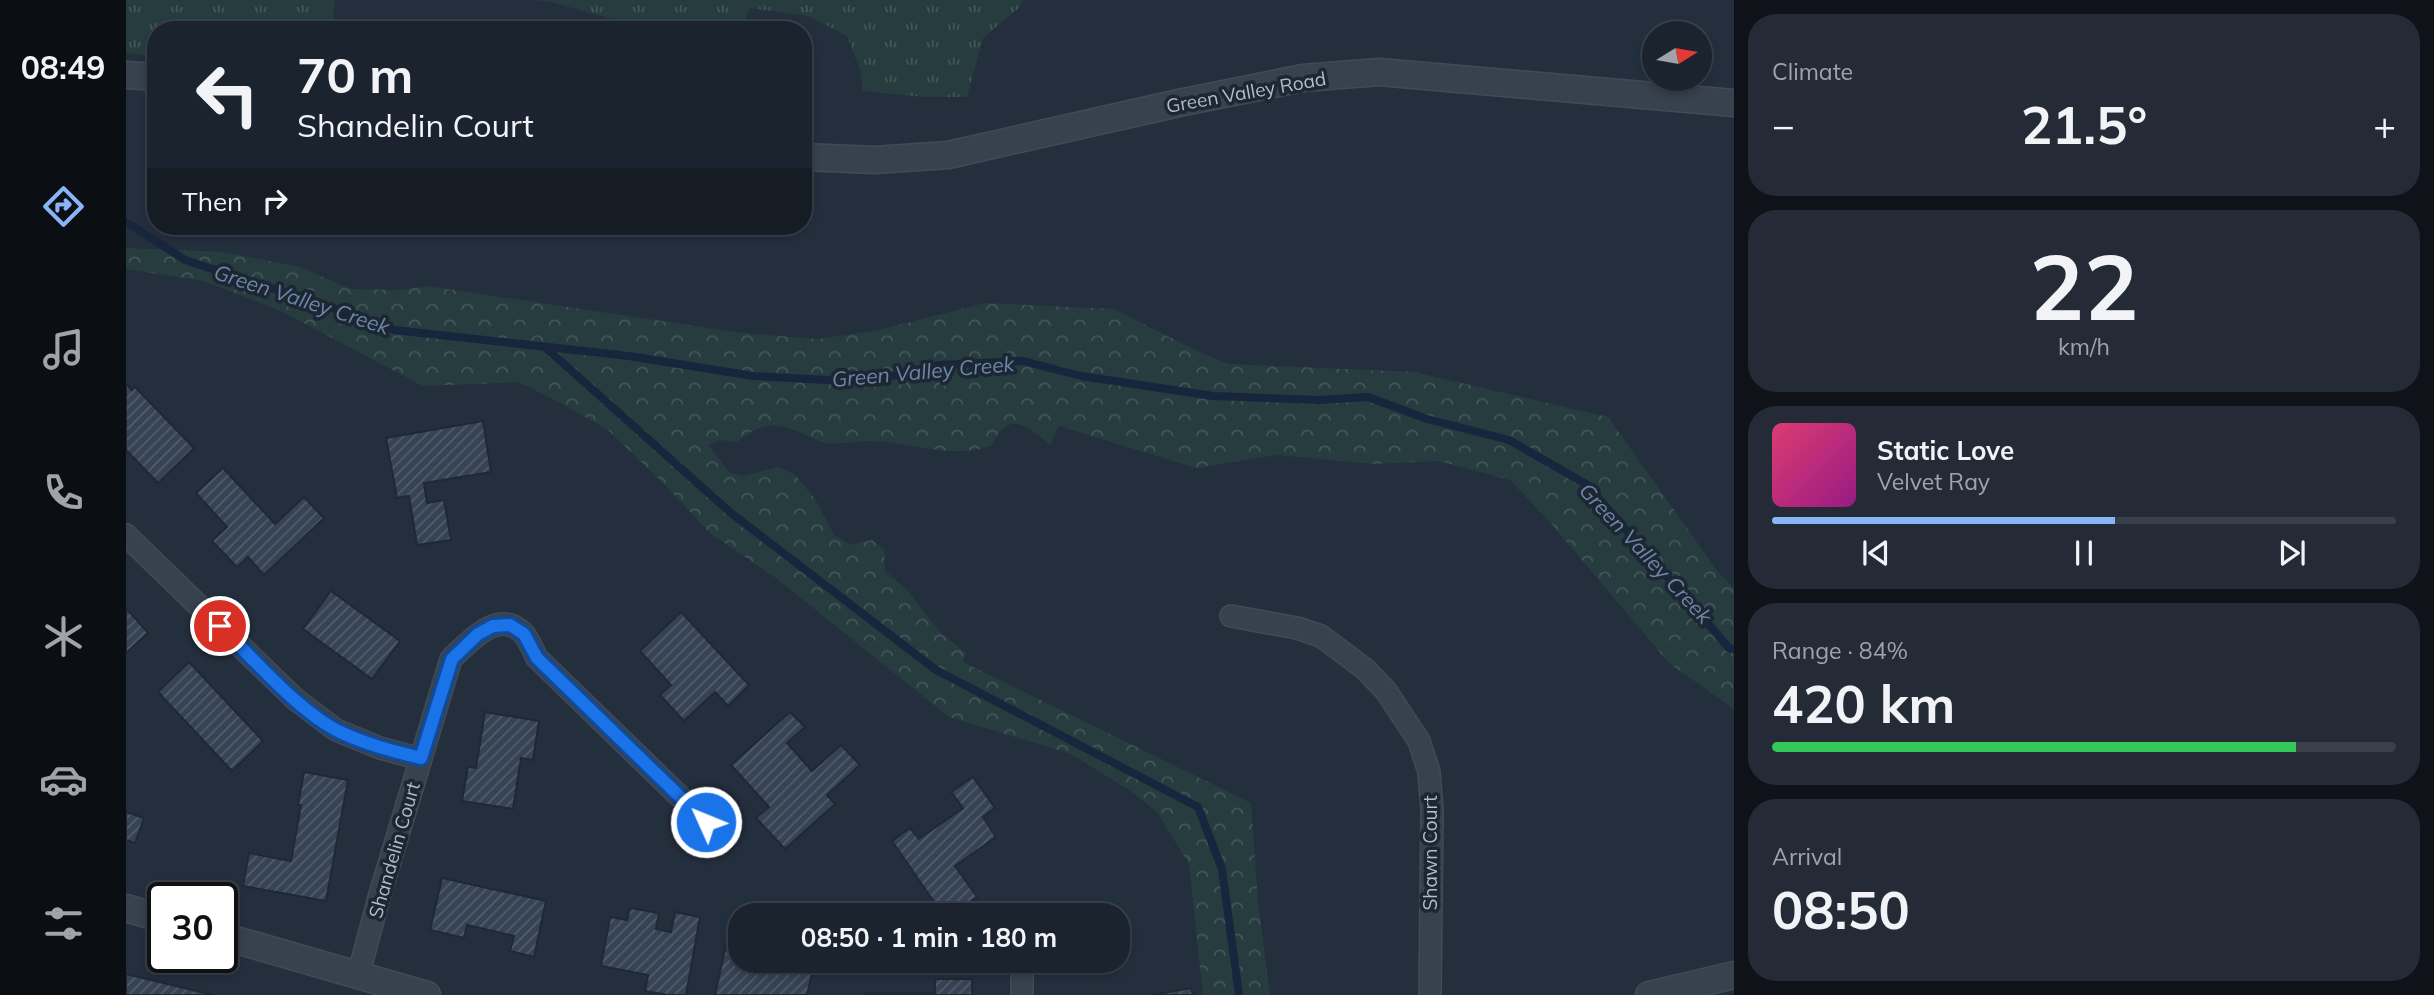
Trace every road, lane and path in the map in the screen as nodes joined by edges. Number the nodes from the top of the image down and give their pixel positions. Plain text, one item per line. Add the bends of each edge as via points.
1 (126, 75) edge
2 (147, 76) edge
3 (1734, 103) edge
4 (812, 157) edge
5 (126, 535) edge
6 (1231, 616) dead end
7 (421, 758) junction
8 (706, 822) dead end
9 (126, 908) edge
10 (147, 914) edge
11 (238, 941) edge
12 (1022, 973) edge
13 (1734, 975) edge
14 (358, 976) junction
15 (427, 995) edge
16 (1022, 995) edge
17 (1430, 995) edge
18 (1649, 995) edge

1 - 2 street
3 - 4 street, Green Valley Road via 1379,72 1303,78 948,155 875,160
5 - 7 street via 295,699 336,730
6 - 17 street, Shawn Court via 1321,636 1386,691 1419,741 1429,772 1432,809
7 - 8 street, Shandelin Court via 452,659 478,634 493,626 510,625 524,634 537,658
7 - 14 street, Shandelin Court
9 - 10 street
11 - 14 street
12 - 16 street
13 - 18 street
14 - 15 street

